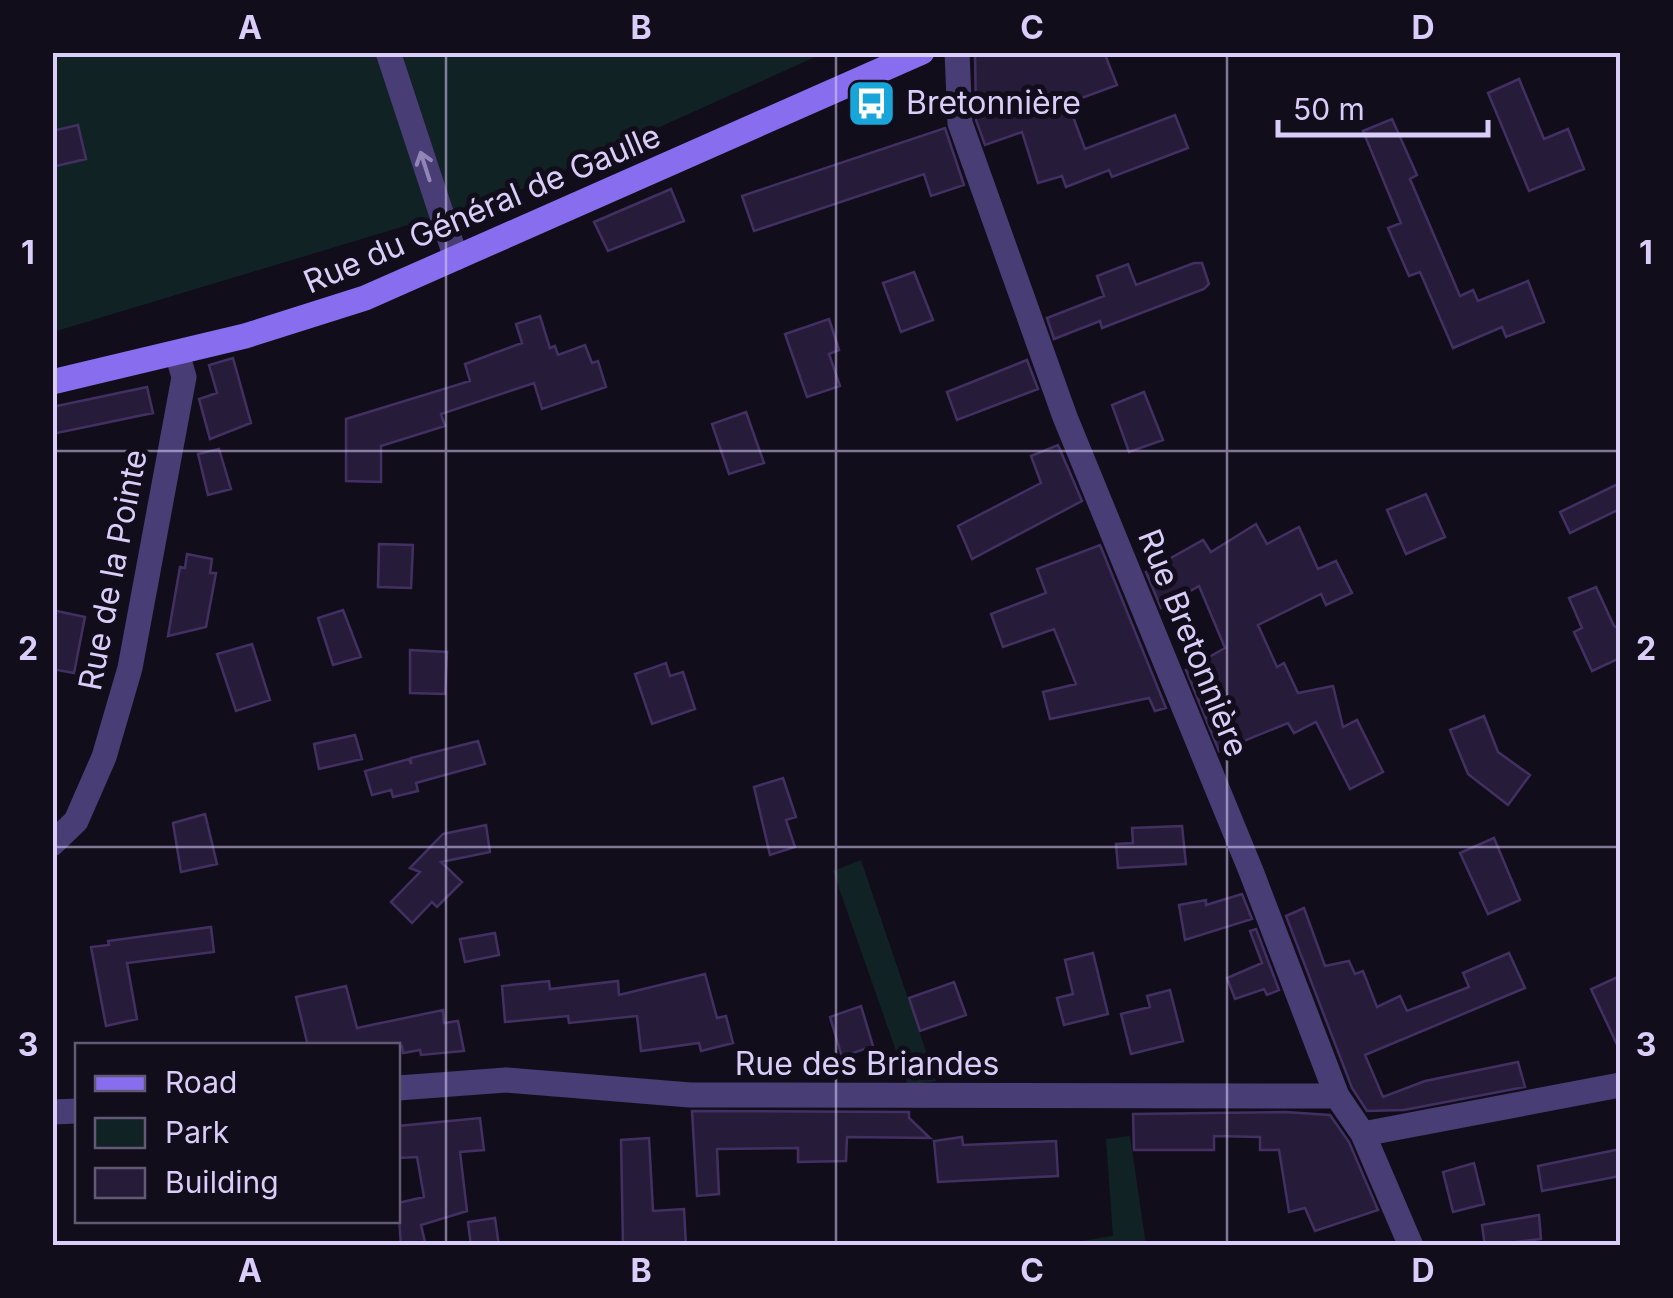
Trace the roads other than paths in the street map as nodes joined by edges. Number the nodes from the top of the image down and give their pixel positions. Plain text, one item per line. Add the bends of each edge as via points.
1 (388, 52) edge
2 (922, 52) edge
3 (957, 52) edge
4 (456, 258) junction
5 (178, 353) junction
6 (52, 382) edge
7 (52, 844) edge
8 (1620, 1085) edge
9 (400, 1088) edge
10 (1337, 1096) junction
11 (1363, 1134) junction
12 (1411, 1246) edge

4 -> 1 street
2 - 4 main road, Rue du Général de Gaulle
3 - 10 street, Rue Bretonnière via 960,124 1065,417
4 - 5 main road, Rue du Général de Gaulle via 311,317
5 - 6 main road, Rue du Général de Gaulle
5 - 7 street, Rue de la Pointe via 184,377 130,668 104,757 76,821
8 - 11 street
9 - 10 street, Rue des Briandes via 506,1080 690,1095
10 - 11 street, Rue Bretonnière
11 - 12 street, Rue Bretonnière

